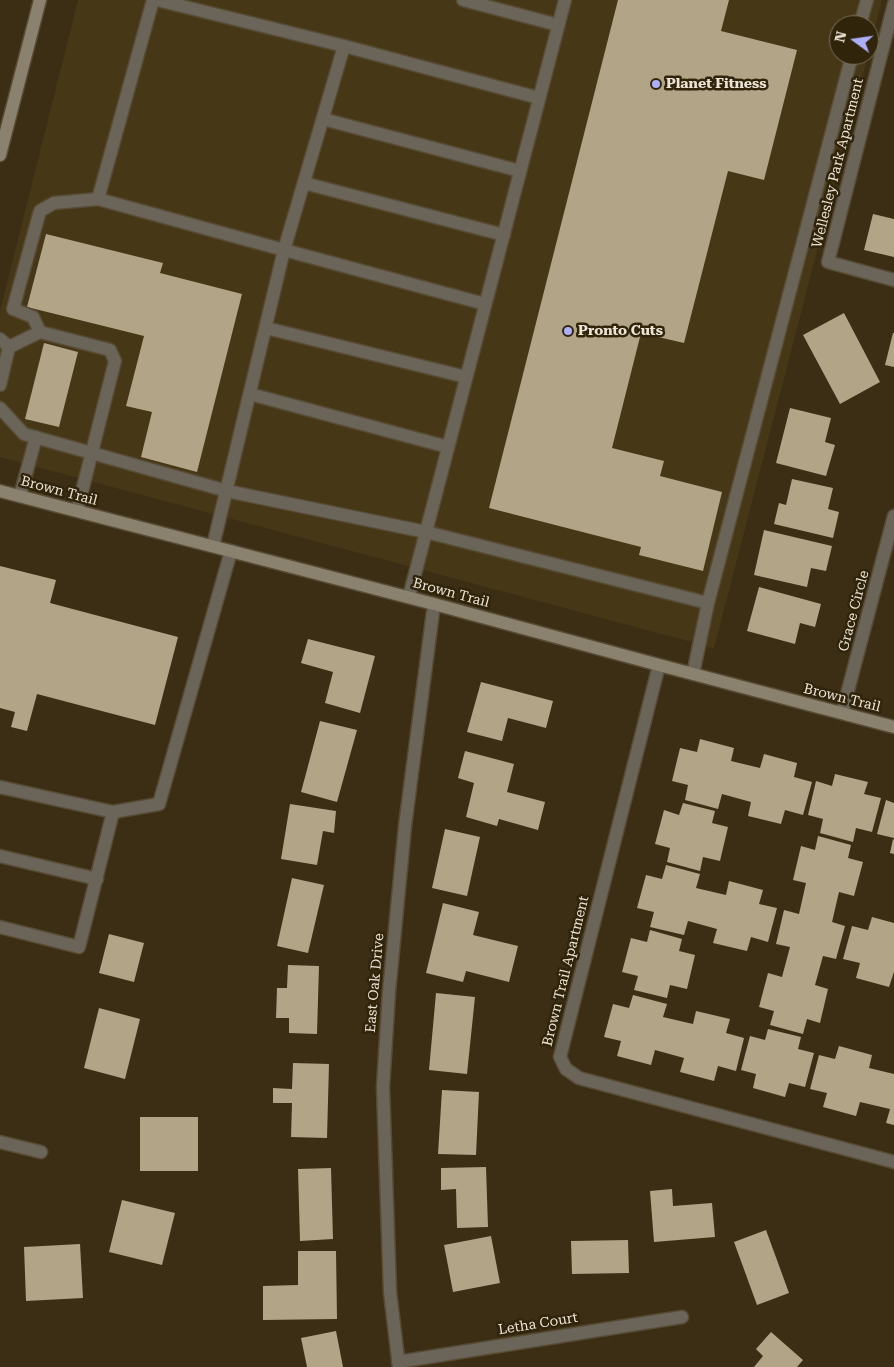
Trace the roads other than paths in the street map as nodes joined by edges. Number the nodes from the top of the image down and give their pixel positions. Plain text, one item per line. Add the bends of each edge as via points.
1 (40, 0) edge
2 (155, 0) edge
3 (463, 0) edge
4 (565, 0) edge
5 (867, 0) edge
6 (894, 4) edge
7 (863, 15) edge
8 (558, 25) junction
9 (344, 46) junction
10 (849, 65) edge
11 (539, 98) junction
12 (323, 119) junction
13 (0, 155) edge
14 (520, 171) junction
15 (304, 183) junction
16 (98, 198) junction
17 (504, 235) junction
18 (284, 250) junction
19 (894, 280) edge
20 (485, 304) junction
21 (266, 328) junction
22 (40, 332) junction
23 (4, 343) edge
24 (466, 377) junction
25 (0, 385) edge
26 (250, 394) junction
27 (0, 408) edge
28 (36, 437) junction
29 (448, 447) junction
30 (92, 453) junction
31 (227, 490) junction
32 (0, 491) edge
33 (20, 496) junction
34 (77, 511) junction
35 (894, 516) edge
36 (426, 532) junction
37 (213, 546) junction
38 (231, 551) junction
39 (409, 597) junction
40 (434, 604) junction
41 (708, 604) junction
42 (659, 665) junction
43 (693, 674) junction
44 (842, 714) junction
45 (894, 726) edge
46 (0, 787) edge
47 (113, 812) junction
48 (0, 856) edge
49 (96, 879) junction
50 (0, 927) edge
51 (0, 1142) edge
52 (41, 1152) dead end
53 (894, 1162) edge
54 (682, 1317) dead end
55 (399, 1364) edge

1 - 13 main road
2 - 9 street
2 - 16 street
3 - 8 street
4 - 8 street
5 - 7 street
6 - 19 street, Wellesley Park Apartment via 828,262
8 - 11 street
9 - 11 street
9 - 12 street
10 - 41 street
11 - 14 street
12 - 14 street
12 - 15 street
14 - 17 street
15 - 17 street
15 - 18 street
16 - 18 street
16 - 22 street via 54,203 40,211 13,309 33,317
17 - 20 street
18 - 20 street
18 - 21 street
20 - 24 street
21 - 24 street
21 - 26 street
22 - 23 street
22 - 30 street via 110,350 115,361
23 - 25 street
24 - 29 street
26 - 29 street
26 - 31 street
27 - 28 street via 24,434
28 - 30 street
28 - 33 street
29 - 36 street
30 - 31 street
30 - 34 street
31 - 36 street
31 - 37 street
32 - 33 main road, Brown Trail
33 - 34 main road, Brown Trail
34 - 37 main road, Brown Trail
35 - 44 street, Grace Circle
36 - 39 street
36 - 41 street
37 - 38 main road, Brown Trail
38 - 39 main road, Brown Trail
38 - 47 street via 159,804
39 - 40 main road, Brown Trail
40 - 42 main road, Brown Trail
40 - 55 street, East Oak Drive via 405,826 383,1087 390,1292
41 - 43 street
42 - 43 main road, Brown Trail
42 - 53 street, Brown Trail Apartment via 560,1057 566,1069 579,1078
43 - 44 main road, Brown Trail
44 - 45 main road, Brown Trail
46 - 47 street
47 - 49 street
48 - 49 street
49 - 50 street via 79,947
51 - 52 street
54 - 55 street, Letha Court

